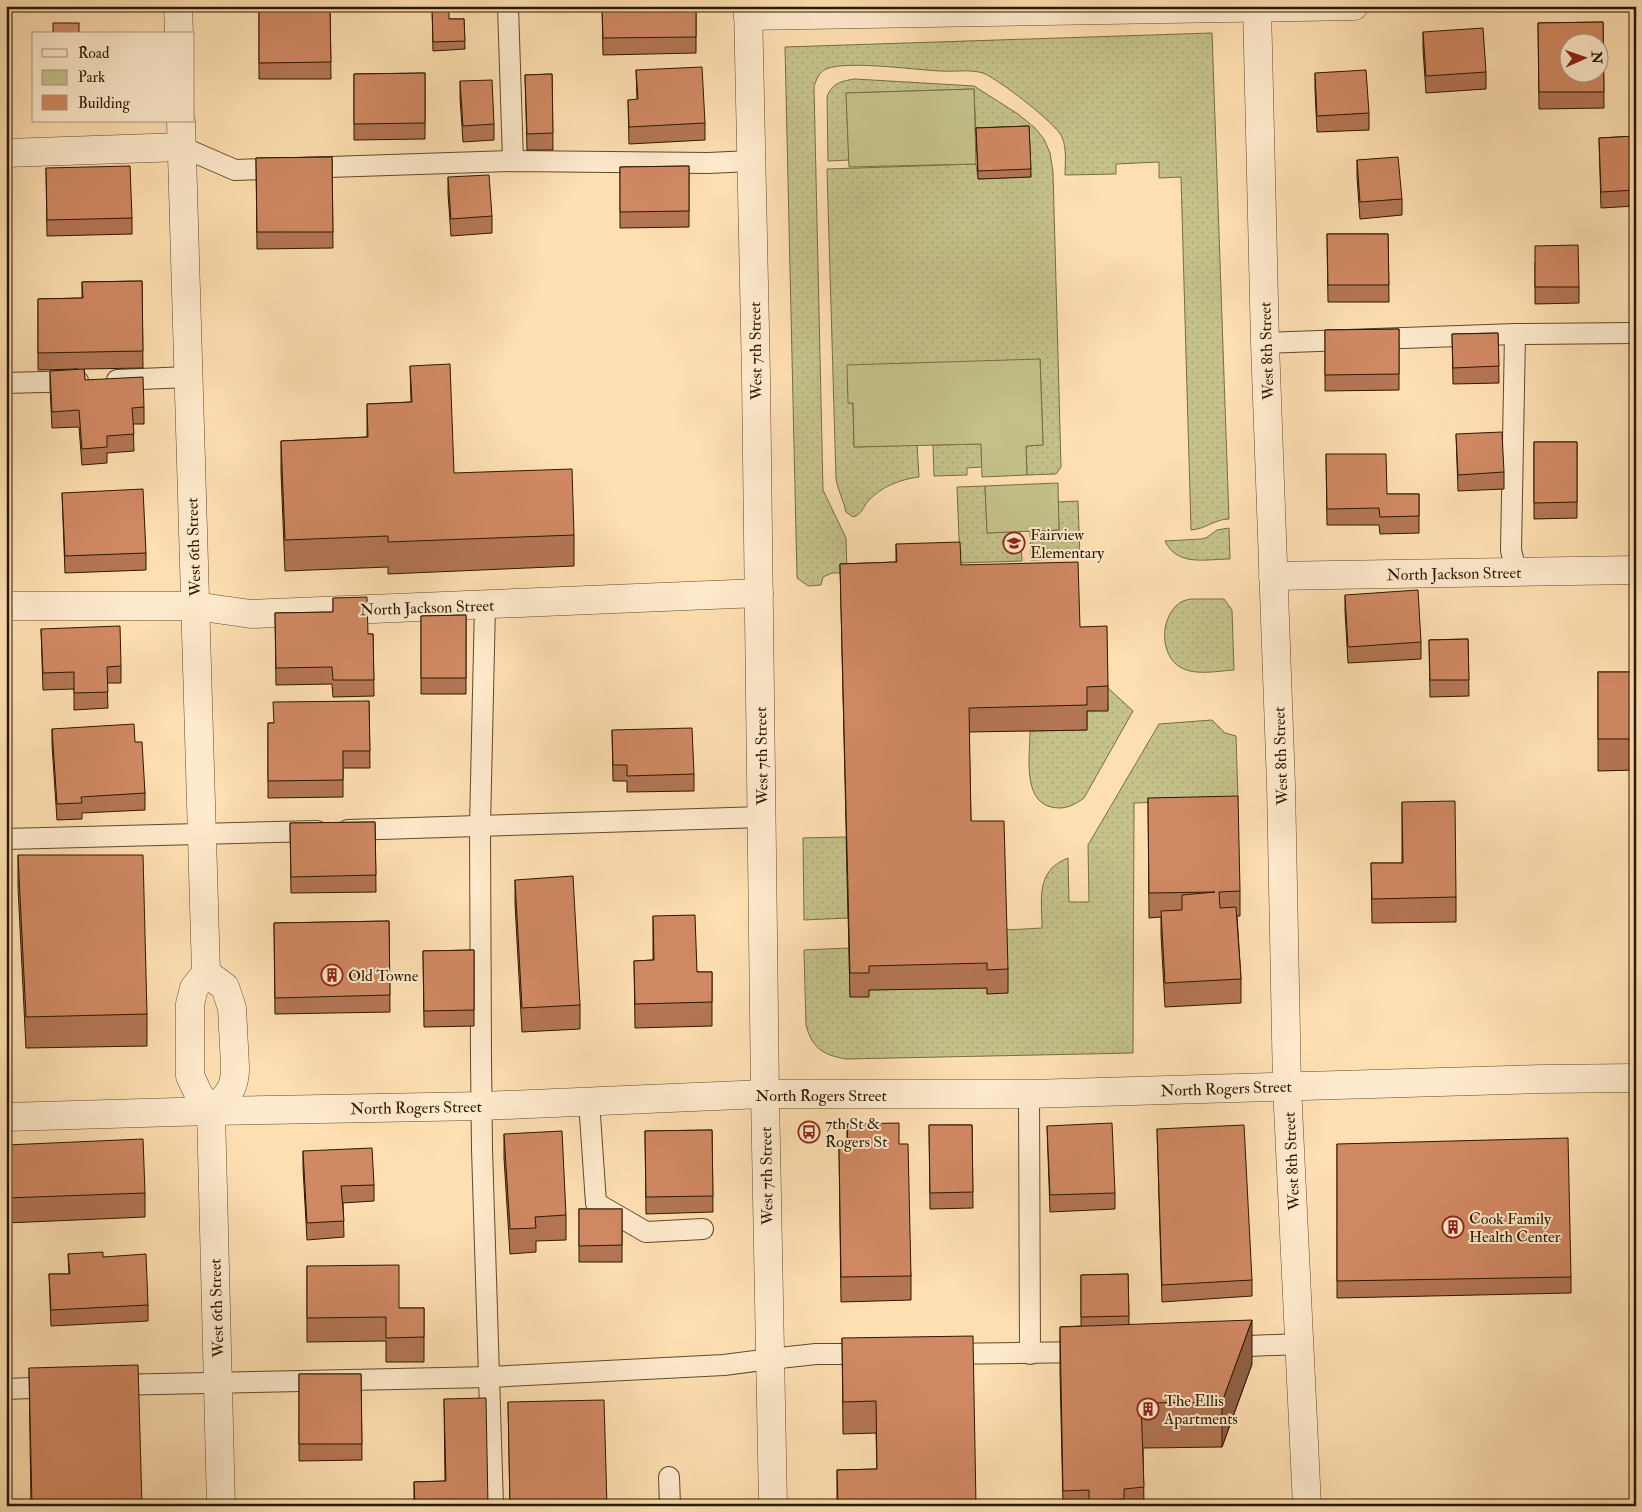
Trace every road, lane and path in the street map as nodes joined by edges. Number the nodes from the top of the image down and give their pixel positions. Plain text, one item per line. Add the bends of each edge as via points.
1 (178, 6) edge
2 (508, 6) edge
3 (1354, 6) edge
4 (1257, 7) edge
5 (748, 11) edge
6 (178, 32) edge
7 (182, 134) edge
8 (6, 153) edge
9 (513, 161) junction
10 (752, 161) junction
11 (1636, 332) edge
12 (1515, 334) junction
13 (1265, 343) junction
14 (188, 377) junction
15 (6, 383) edge
16 (1636, 570) edge
17 (1516, 572) junction
18 (1273, 576) junction
19 (759, 593) junction
20 (485, 604) junction
21 (6, 606) edge
22 (195, 606) junction
23 (762, 818) junction
24 (480, 826) junction
25 (201, 834) junction
26 (6, 839) edge
27 (206, 973) junction
28 (1636, 1078) edge
29 (1287, 1086) junction
30 (765, 1094) junction
31 (1030, 1094) junction
32 (589, 1101) junction
33 (482, 1106) junction
34 (211, 1111) junction
35 (6, 1117) edge
36 (703, 1229) dead end
37 (1299, 1344) junction
38 (1210, 1348) edge
39 (1110, 1351) edge
40 (884, 1354) edge
41 (923, 1354) edge
42 (1030, 1354) junction
43 (770, 1359) junction
44 (490, 1377) junction
45 (218, 1383) junction
46 (6, 1389) edge
47 (669, 1477) dead end
48 (222, 1506) edge
49 (493, 1506) edge
50 (670, 1506) edge
51 (773, 1506) edge
52 (1308, 1506) edge

1 - 6 street
2 - 9 lane
3 - 4 street
4 - 5 street
4 - 13 street, West 8th Street
5 - 10 street, West 7th Street
7 - 8 street
7 - 9 lane via 235,170
7 - 14 street, West 6th Street
9 - 10 lane
10 - 19 street, West 7th Street
11 - 12 lane
12 - 13 lane
12 - 17 lane via 1511,550
13 - 18 street, West 8th Street
14 - 15 lane
14 - 22 street, West 6th Street
16 - 17 street, North Jackson Street
17 - 18 street, North Jackson Street
18 - 29 street, West 8th Street
19 - 20 street, North Jackson Street
19 - 23 street, West 7th Street
20 - 22 street, North Jackson Street via 252,614
20 - 24 lane
21 - 22 street, North Jackson Street
22 - 25 street, West 6th Street
23 - 24 lane
23 - 30 street, West 7th Street
24 - 25 lane
24 - 33 lane
25 - 26 lane
25 - 27 street, West 6th Street
27 - 34 street via 194,988 190,1004 190,1076
27 - 34 street via 224,988 232,1008 235,1066 228,1096
28 - 29 street, North Rogers Street
29 - 31 street, North Rogers Street
29 - 37 street, West 8th Street
30 - 31 street, North Rogers Street
30 - 32 street, North Rogers Street
30 - 43 street, West 7th Street
31 - 42 lane
32 - 33 street, North Rogers Street
32 - 36 lane via 596,1203 646,1232
33 - 34 street, North Rogers Street
33 - 44 lane
34 - 35 street, North Rogers Street
34 - 45 street, West 6th Street
37 - 38 lane
37 - 52 street, West 8th Street
39 - 42 lane
40 - 43 lane via 816,1354
41 - 42 lane
43 - 44 lane via 724,1366
43 - 51 street, West 7th Street
44 - 45 lane
44 - 49 lane
45 - 46 lane
45 - 48 street, West 6th Street
47 - 50 lane

